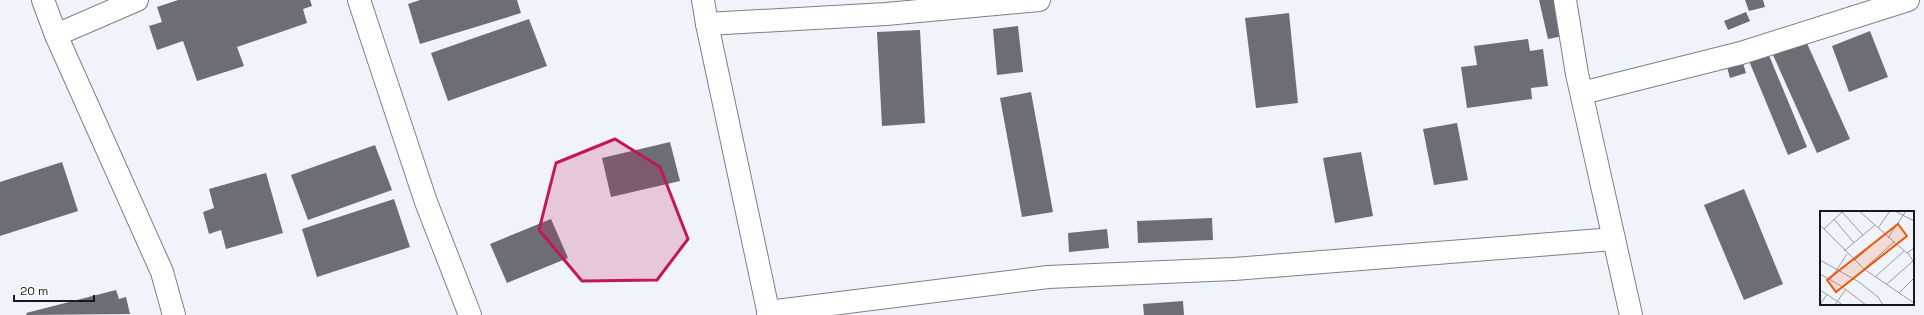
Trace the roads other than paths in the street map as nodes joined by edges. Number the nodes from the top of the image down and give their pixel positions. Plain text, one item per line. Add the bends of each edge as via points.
1 (43, 0) edge
2 (137, 0) edge
3 (359, 0) edge
4 (703, 0) edge
5 (1038, 0) edge
6 (1565, 0) edge
7 (1908, 0) edge
8 (707, 24) junction
9 (56, 35) junction
10 (1582, 93) junction
11 (1614, 239) junction
12 (769, 314) edge
13 (174, 315) edge
14 (470, 315) edge
15 (1631, 315) edge

1 - 9 street
2 - 9 street
3 - 14 street via 426,202
4 - 8 street
5 - 8 street via 886,14
6 - 10 street
7 - 10 street via 1741,53
8 - 12 street
9 - 13 street via 162,272
10 - 11 street
11 - 12 street via 1234,269 1048,277
11 - 15 street

